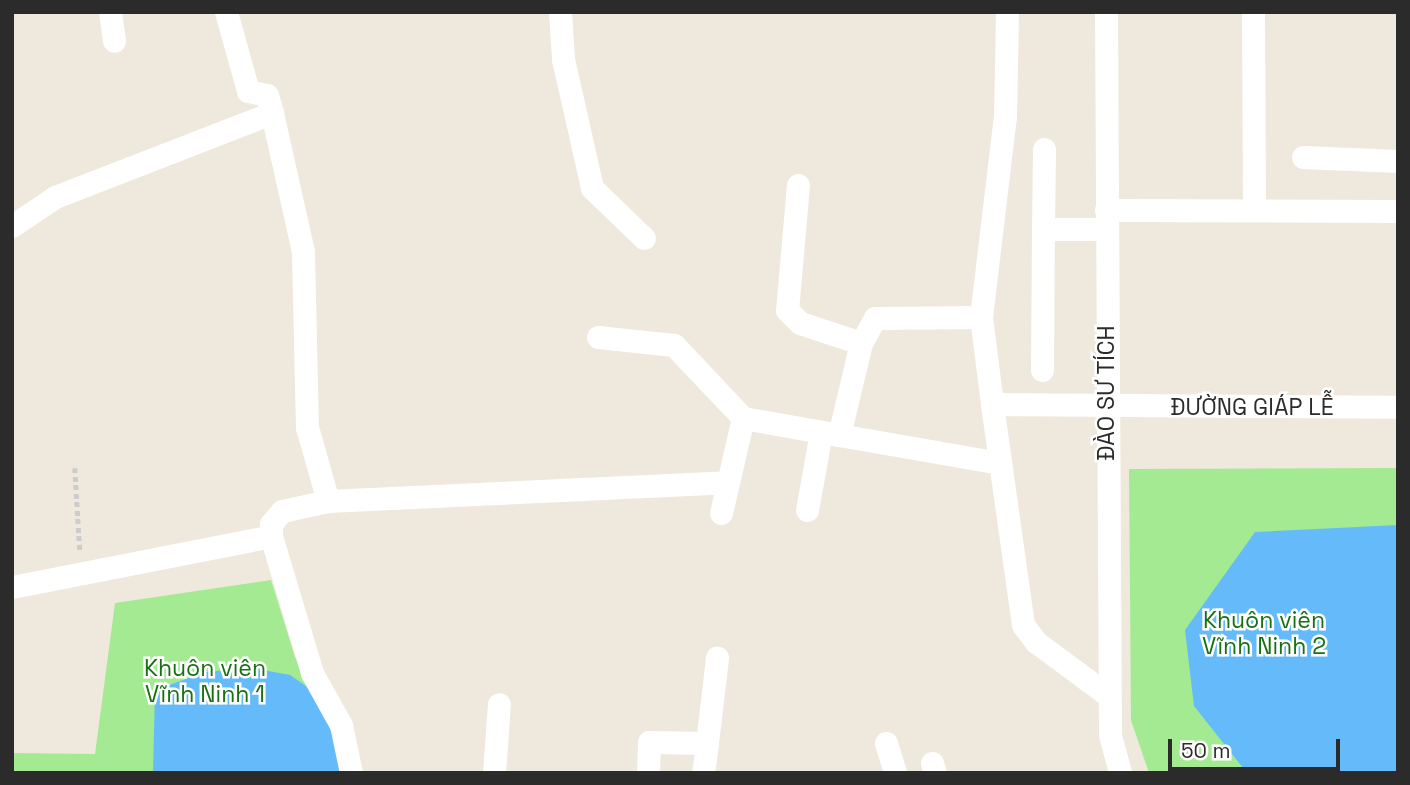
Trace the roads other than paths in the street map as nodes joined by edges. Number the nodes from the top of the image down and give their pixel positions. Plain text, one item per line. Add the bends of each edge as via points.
1 (110, 12) edge
2 (226, 12) edge
3 (560, 12) edge
4 (1007, 12) edge
5 (1106, 12) edge
6 (1253, 12) edge
7 (114, 41) dead end
8 (272, 113) junction
9 (1044, 149) dead end
10 (1303, 157) dead end
11 (1398, 161) edge
12 (798, 185) dead end
13 (1254, 209) junction
14 (1398, 211) edge
15 (1106, 220) junction
16 (12, 226) edge
17 (1044, 229) junction
18 (644, 239) dead end
19 (981, 317) junction
20 (598, 337) dead end
21 (861, 343) junction
22 (1042, 370) dead end
23 (992, 404) junction
24 (1105, 407) junction
25 (1398, 407) edge
26 (743, 418) junction
27 (830, 434) junction
28 (1000, 463) junction
29 (727, 482) junction
30 (328, 501) junction
31 (807, 510) dead end
32 (721, 513) dead end
33 (271, 536) junction
34 (12, 587) edge
35 (717, 658) dead end
36 (1109, 696) junction
37 (499, 704) dead end
38 (707, 743) junction
39 (886, 744) dead end
40 (351, 773) edge
41 (494, 773) edge
42 (648, 773) edge
43 (703, 773) edge
44 (895, 773) edge
45 (1120, 773) edge

1 - 7 street
2 - 8 street via 248,91 267,94
3 - 18 street via 563,59 592,188
4 - 19 street via 1006,117
5 - 15 street, ĐÀO SƯ TÍCH
6 - 13 street
8 - 16 street via 55,197
8 - 30 street via 303,252 307,427
9 - 17 street
10 - 11 street
12 - 21 street via 787,310 800,323
13 - 14 street
13 - 15 street
15 - 17 street
15 - 24 street, ĐÀO SƯ TÍCH
17 - 22 street
19 - 21 street via 888,313 867,327
19 - 23 street
20 - 26 street via 674,345
21 - 27 street
23 - 24 street, ĐƯỜNG GIÁP LỄ
23 - 28 street
24 - 25 street, ĐƯỜNG GIÁP LỄ
24 - 36 street, ĐÀO SƯ TÍCH
26 - 27 street
26 - 29 street
27 - 28 street
27 - 31 street
28 - 36 street via 1023,625 1036,642
29 - 30 street
29 - 32 street
30 - 33 street via 282,511
33 - 34 street
33 - 40 street via 312,673 341,725
35 - 38 street
36 - 45 street, ĐÀO SƯ TÍCH via 1110,735
37 - 41 street
38 - 42 street via 649,742
38 - 43 street
39 - 44 street

